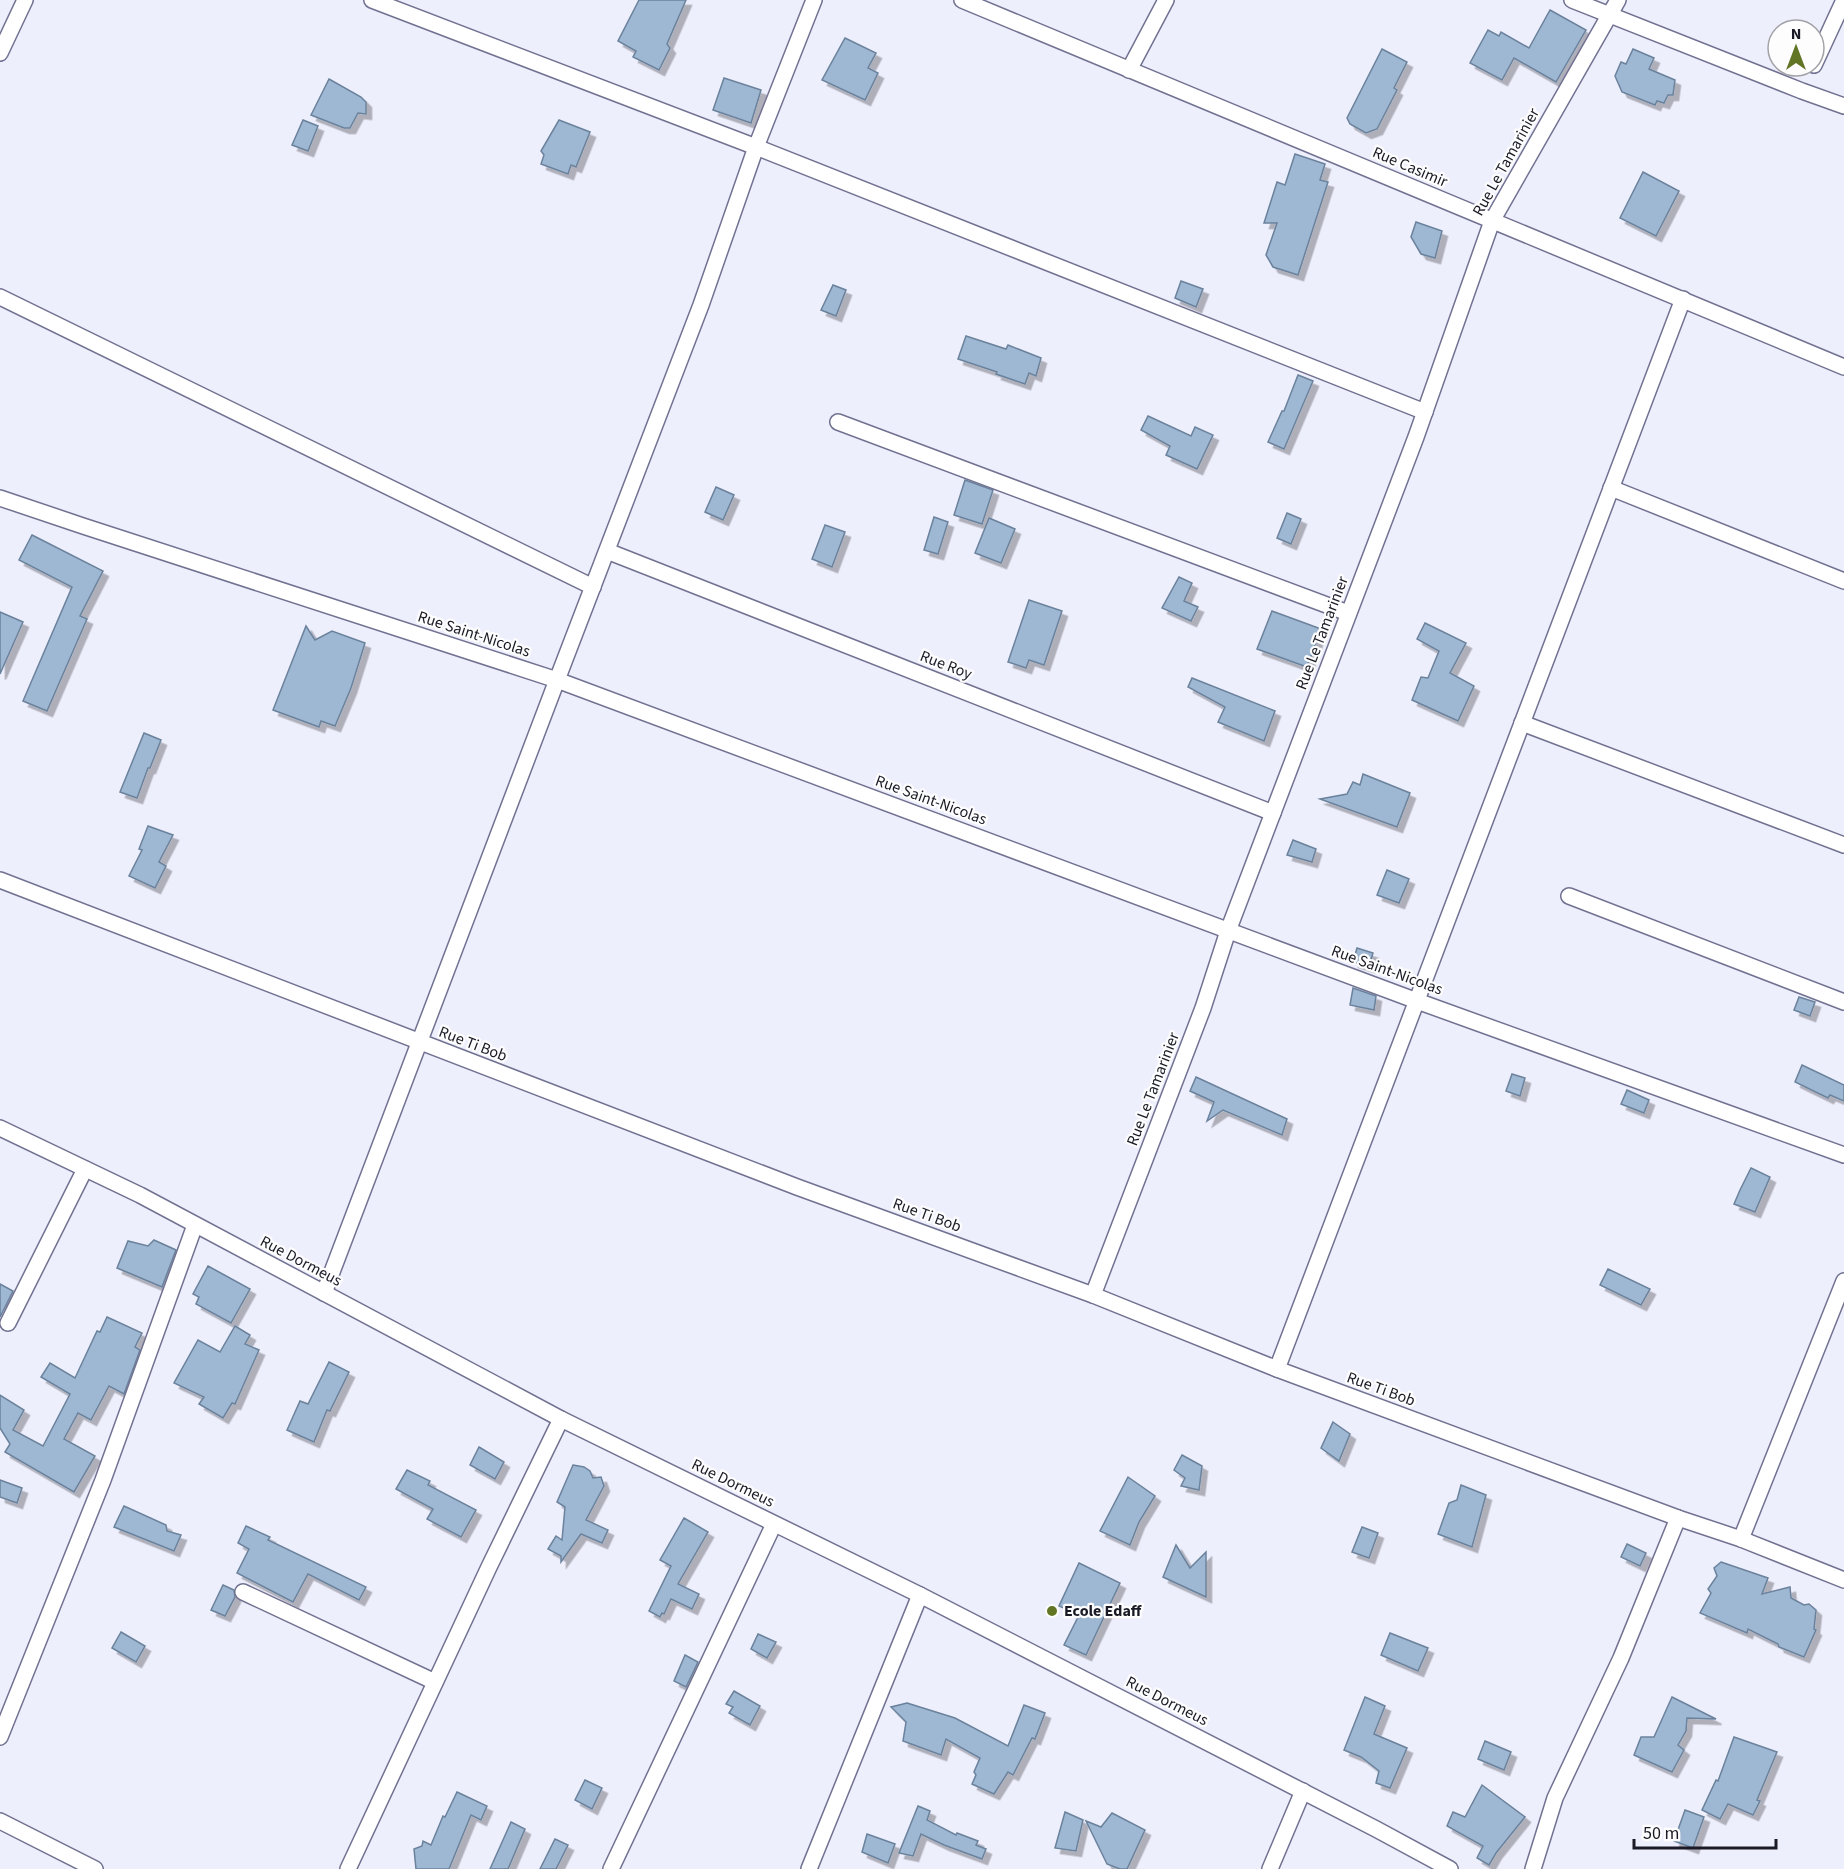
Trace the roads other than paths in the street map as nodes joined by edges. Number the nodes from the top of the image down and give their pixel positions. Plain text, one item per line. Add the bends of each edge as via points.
1 (25, 0) edge
2 (372, 0) edge
3 (814, 0) edge
4 (962, 0) edge
5 (1166, 0) edge
6 (1572, 0) edge
7 (1618, 0) edge
8 (1844, 0) edge
9 (1609, 16) junction
10 (1826, 39) edge
11 (0, 53) edge
12 (1129, 70) junction
13 (1808, 78) edge
14 (1802, 92) junction
15 (1844, 106) edge
16 (756, 147) junction
17 (1492, 221) junction
18 (0, 297) edge
19 (1683, 299) junction
20 (1844, 367) edge
21 (1425, 412) junction
22 (838, 422) dead end
23 (1611, 488) junction
24 (0, 498) edge
25 (607, 551) junction
26 (1844, 581) edge
27 (593, 586) junction
28 (1348, 613) junction
29 (557, 680) junction
30 (1522, 723) junction
31 (1273, 813) junction
32 (1844, 845) edge
33 (0, 880) edge
34 (1569, 896) dead end
35 (1228, 931) junction
36 (1417, 1001) junction
37 (1844, 1002) edge
38 (419, 1042) junction
39 (0, 1128) edge
40 (1844, 1155) edge
41 (85, 1169) junction
42 (195, 1225) junction
43 (1844, 1281) edge
44 (324, 1293) junction
45 (1093, 1294) junction
46 (8, 1323) dead end
47 (1277, 1369) junction
48 (561, 1419) junction
49 (1678, 1518) junction
50 (774, 1524) junction
51 (1741, 1539) junction
52 (1844, 1580) edge
53 (243, 1592) dead end
54 (920, 1595) junction
55 (435, 1682) junction
56 (0, 1737) edge
57 (1303, 1791) junction
58 (0, 1821) edge
59 (95, 1869) edge
60 (348, 1869) edge
61 (611, 1869) edge
62 (809, 1869) edge
63 (1270, 1869) edge
64 (1450, 1869) edge
65 (1533, 1869) edge

1 - 11 street
2 - 16 street
3 - 16 street
4 - 12 street, Rue Casimir
5 - 12 street
6 - 9 street
7 - 9 street, Rue Le Tamarinier
8 - 10 street
9 - 14 street
9 - 17 street, Rue Le Tamarinier
12 - 17 street, Rue Casimir
13 - 14 street
14 - 15 street
16 - 21 street
16 - 25 street via 701,305
17 - 19 street, Rue Casimir
17 - 21 street, Rue Le Tamarinier
18 - 27 street
19 - 20 street, Rue Casimir
19 - 23 street
21 - 28 street, Rue Le Tamarinier
22 - 28 street
23 - 26 street
23 - 30 street
24 - 29 street, Rue Saint-Nicolas
25 - 27 street
25 - 31 street, Rue Roy
27 - 29 street
28 - 31 street, Rue Le Tamarinier
29 - 35 street, Rue Saint-Nicolas
29 - 38 street
30 - 32 street
30 - 36 street
31 - 35 street, Rue Le Tamarinier
33 - 38 street, Rue Ti Bob
34 - 37 street
35 - 36 street, Rue Saint-Nicolas
35 - 45 street, Rue Le Tamarinier via 1203,1008
36 - 40 street, Rue Saint-Nicolas
36 - 47 street
38 - 44 street
38 - 45 street, Rue Ti Bob via 797,1187
39 - 41 street, Rue Dormeus
41 - 42 street, Rue Dormeus
41 - 46 street
42 - 44 street, Rue Dormeus
42 - 56 street via 103,1480
43 - 51 street
44 - 48 street, Rue Dormeus
45 - 47 street, Rue Ti Bob
47 - 49 street, Rue Ti Bob
48 - 50 street, Rue Dormeus
48 - 55 street
49 - 51 street, Rue Ti Bob
49 - 65 street via 1621,1658 1555,1798
50 - 54 street, Rue Dormeus
50 - 61 street
51 - 52 street, Rue Ti Bob
53 - 55 street
54 - 57 street, Rue Dormeus
54 - 62 street
55 - 60 street
57 - 63 street
57 - 64 street, Rue Dormeus
58 - 59 street

